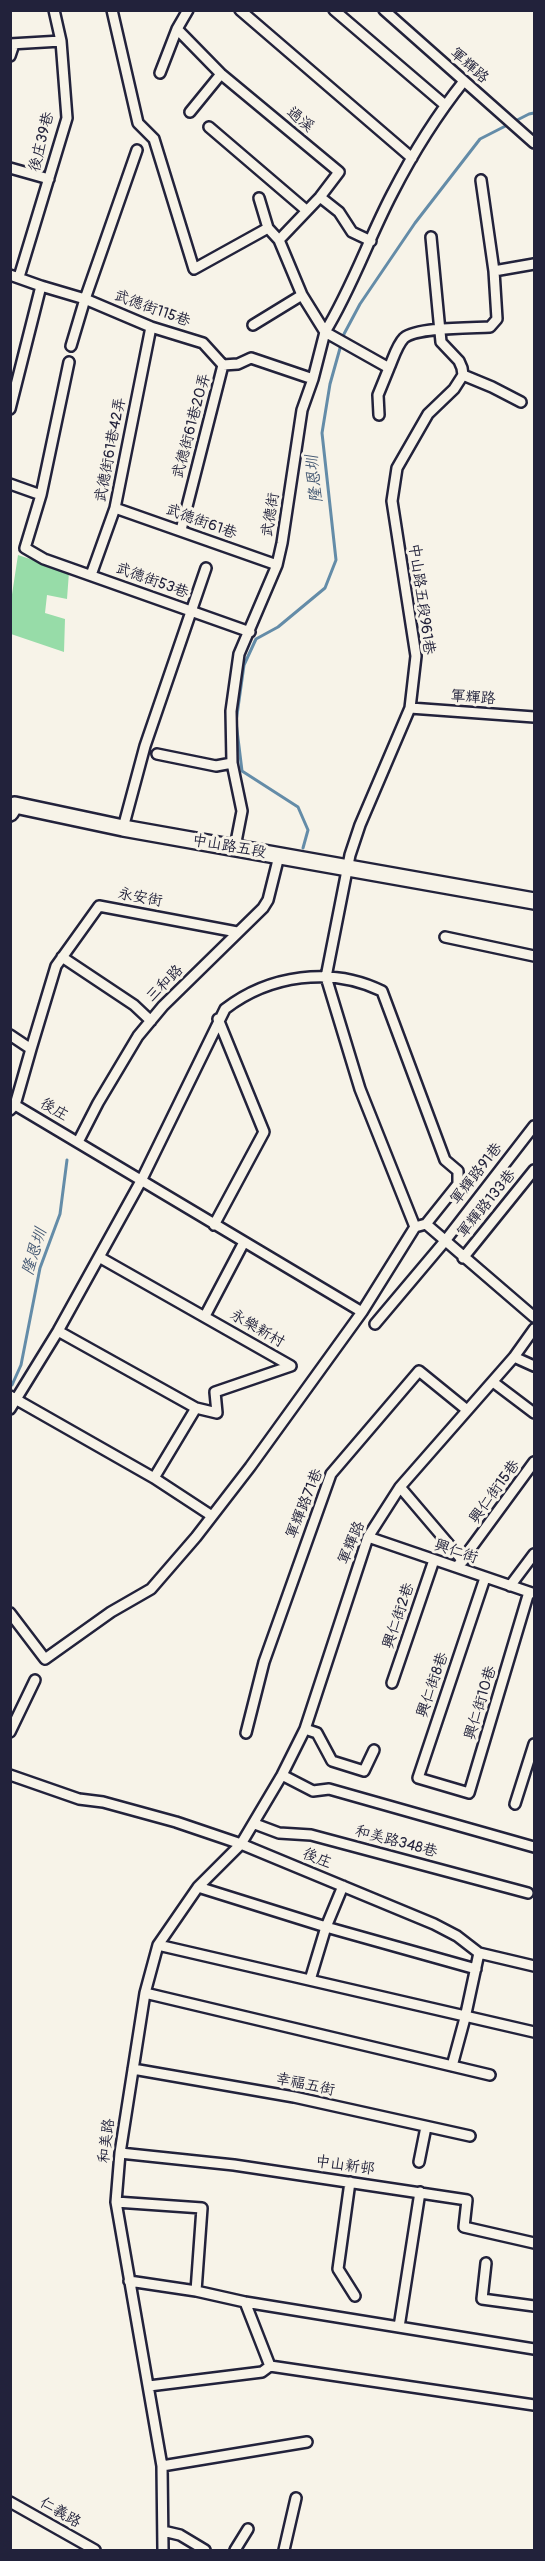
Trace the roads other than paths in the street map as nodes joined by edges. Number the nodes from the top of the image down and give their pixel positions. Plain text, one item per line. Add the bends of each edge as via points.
1 (54, 10) edge
2 (112, 10) edge
3 (188, 10) edge
4 (240, 10) edge
5 (334, 10) edge
6 (384, 10) edge
7 (177, 28) junction
8 (61, 41) junction
9 (12, 44) edge
10 (10, 56) edge
11 (160, 73) dead end
12 (221, 74) junction
13 (464, 81) junction
14 (445, 105) junction
15 (190, 112) dead end
16 (209, 127) dead end
17 (534, 143) edge
18 (137, 150) dead end
19 (412, 158) junction
20 (10, 168) edge
21 (49, 179) junction
22 (481, 180) dead end
23 (320, 197) junction
24 (259, 198) dead end
25 (306, 210) junction
26 (268, 228) junction
27 (431, 237) dead end
28 (279, 240) junction
29 (371, 241) junction
30 (534, 264) edge
31 (494, 270) junction
32 (15, 276) edge
33 (41, 286) junction
34 (302, 295) junction
35 (85, 299) junction
36 (253, 325) dead end
37 (151, 327) junction
38 (440, 329) junction
39 (325, 332) junction
40 (71, 346) dead end
41 (69, 362) dead end
42 (223, 366) junction
43 (388, 368) junction
44 (463, 375) junction
45 (313, 379) junction
46 (521, 402) dead end
47 (10, 409) edge
48 (379, 415) dead end
49 (10, 484) edge
50 (41, 495) junction
51 (115, 508) junction
52 (181, 530) junction
53 (277, 565) junction
54 (206, 568) dead end
55 (91, 575) junction
56 (191, 611) junction
57 (250, 632) junction
58 (410, 708) junction
59 (534, 717) edge
60 (157, 754) dead end
61 (232, 763) junction
62 (10, 813) edge
63 (123, 828) junction
64 (235, 847) junction
65 (279, 856) junction
66 (347, 867) junction
67 (534, 901) edge
68 (237, 932) junction
69 (445, 937) dead end
70 (534, 956) edge
71 (62, 957) junction
72 (326, 977) junction
73 (218, 1019) junction
74 (151, 1021) junction
75 (10, 1035) edge
76 (31, 1049) junction
77 (13, 1107) edge
78 (534, 1126) edge
79 (78, 1142) junction
80 (534, 1170) edge
81 (141, 1181) junction
82 (426, 1224) junction
83 (214, 1225) junction
84 (415, 1227) junction
85 (445, 1241) junction
86 (244, 1242) junction
87 (99, 1257) junction
88 (463, 1258) junction
89 (362, 1312) junction
90 (205, 1316) junction
91 (534, 1317) edge
92 (375, 1324) dead end
93 (534, 1329) edge
94 (58, 1331) junction
95 (514, 1358) junction
96 (534, 1366) edge
97 (493, 1382) junction
98 (14, 1398) edge
99 (196, 1408) junction
100 (10, 1409) edge
101 (467, 1410) junction
102 (534, 1413) edge
103 (534, 1462) edge
104 (154, 1478) junction
105 (400, 1487) junction
106 (212, 1516) junction
107 (368, 1537) junction
108 (534, 1554) edge
109 (434, 1560) junction
110 (460, 1564) junction
111 (485, 1578) junction
112 (510, 1586) junction
113 (532, 1593) edge
114 (10, 1613) edge
115 (34, 1680) dead end
116 (392, 1683) dead end
117 (305, 1729) junction
118 (10, 1732) edge
119 (246, 1733) dead end
120 (534, 1744) edge
121 (374, 1750) dead end
122 (10, 1775) edge
123 (282, 1776) junction
124 (441, 1785) joint
125 (515, 1804) dead end
126 (255, 1824) junction
127 (241, 1844) junction
128 (534, 1847) edge
129 (343, 1886) junction
130 (198, 1887) junction
131 (528, 1893) dead end
132 (326, 1927) junction
133 (158, 1944) junction
134 (479, 1953) junction
135 (534, 1966) edge
136 (476, 1969) junction
137 (310, 1980) junction
138 (145, 1993) junction
139 (465, 2018) junction
140 (534, 2032) edge
141 (452, 2066) junction
142 (133, 2069) junction
143 (490, 2075) dead end
144 (426, 2127) junction
145 (470, 2136) dead end
146 (120, 2153) junction
147 (419, 2162) dead end
148 (350, 2182) junction
149 (420, 2192) junction
150 (116, 2202) junction
151 (534, 2243) edge
152 (486, 2263) dead end
153 (129, 2281) junction
154 (196, 2291) junction
155 (355, 2296) dead end
156 (245, 2302) junction
157 (534, 2307) edge
158 (399, 2327) junction
159 (534, 2349) edge
160 (270, 2366) junction
161 (149, 2386) junction
162 (534, 2405) edge
163 (307, 2442) dead end
164 (162, 2466) junction
165 (296, 2498) dead end
166 (10, 2502) edge
167 (248, 2529) dead end
168 (163, 2531) junction
169 (95, 2550) edge
170 (163, 2550) edge
171 (206, 2550) edge
172 (235, 2550) edge
173 (284, 2550) edge

1 - 8 street, 後庄39巷
2 - 26 street via 138,123 154,140 194,269
3 - 7 street
4 - 19 street
5 - 14 street
6 - 13 street, 軍輝路
7 - 11 street
7 - 12 street, 過溪
8 - 9 street
8 - 21 street, 後庄39巷 via 67,118
9 - 10 street
12 - 15 street
12 - 23 street, 過溪 via 339,172
13 - 14 street, 武德街
13 - 17 street, 軍輝路
14 - 19 street, 武德街
16 - 25 street
18 - 35 street
19 - 29 street, 武德街
20 - 21 street
21 - 32 street, 後庄39巷
22 - 31 street
23 - 25 street, 過溪
23 - 29 street via 339,212 352,232
24 - 26 street
25 - 28 street, 過溪
26 - 28 street
27 - 38 street
28 - 34 street
29 - 39 street, 武德街
30 - 31 street
31 - 38 street via 495,324
32 - 33 street, 後庄39巷
33 - 35 street, 武德街115巷
33 - 47 street
34 - 36 street
34 - 39 street
35 - 37 street, 武德街115巷
35 - 40 street
37 - 42 street, 武德街115巷 via 203,342
37 - 51 street, 武德街61巷42弄
38 - 43 street via 405,337
38 - 44 street via 441,342 459,361
39 - 43 street
39 - 45 street, 武德街
41 - 50 street
42 - 45 street via 251,358
42 - 52 street, 武德街61巷20弄
43 - 48 street via 378,395
44 - 46 street
44 - 58 street, 中山路五段961巷 via 428,414 397,468 393,501 416,656
45 - 53 street, 武德街 via 302,410
49 - 50 street
50 - 55 street, 武德街53巷 via 25,548
51 - 52 street, 武德街61巷
51 - 55 street, 武德街61巷42弄
52 - 53 street, 武德街61巷
53 - 57 street, 武德街
54 - 56 street
55 - 56 street, 武德街53巷
56 - 57 street, 武德街53巷
56 - 63 street via 145,746
57 - 61 street, 武德街 via 239,654 231,711
58 - 59 street, 軍輝路
58 - 66 street, 中山路五段961巷 via 360,825
60 - 61 street via 216,766
61 - 64 street, 武德街 via 242,811
62 - 63 main road, 中山路五段 via 15,805
63 - 64 main road, 中山路五段
64 - 65 main road, 中山路五段
65 - 66 main road, 中山路五段
65 - 68 street, 三和路 via 268,900
66 - 67 main road, 中山路五段
66 - 72 street
68 - 71 street, 永安街 via 99,906
68 - 74 street, 三和路
69 - 70 street
71 - 74 street via 134,1005
71 - 76 street
72 - 73 street via 306,976 244,994
72 - 82 street via 366,983 382,992 445,1160 458,1171 458,1184
72 - 84 street via 360,1089
73 - 81 street
73 - 83 street via 264,1132
74 - 79 street, 三和路 via 138,1036
75 - 76 street
76 - 77 street
77 - 79 street, 後庄
78 - 85 street, 軍輝路91巷
79 - 81 street
80 - 88 street, 軍輝路133巷
81 - 83 street
81 - 87 street
82 - 84 street
82 - 85 street
83 - 86 street
84 - 89 street
85 - 88 street
85 - 92 street, 軍輝路91巷
86 - 89 street
86 - 90 street
87 - 90 street, 永樂新村
87 - 94 street
88 - 91 street
89 - 106 street
90 - 99 street, 永樂新村 via 291,1366 215,1392 217,1413
93 - 95 street, 軍輝路
94 - 98 street
94 - 99 street
95 - 96 street
95 - 97 street, 軍輝路
97 - 101 street, 軍輝路
97 - 102 street
98 - 100 street
98 - 104 street
99 - 104 street
101 - 105 street, 軍輝路
101 - 119 street, 軍輝路71巷 via 419,1371 331,1474 264,1662
103 - 110 street, 興仁街15巷
104 - 106 street
105 - 107 street, 軍輝路
105 - 110 street
106 - 114 street via 151,1589 111,1611 45,1659
107 - 109 street, 興仁街
107 - 117 street, 軍輝路
108 - 112 street
109 - 110 street, 興仁街
109 - 116 street, 興仁街2巷
110 - 111 street, 興仁街
111 - 112 street, 興仁街
111 - 124 street, 興仁街8巷 via 418,1778
112 - 113 street, 興仁街
113 - 124 street, 興仁街10巷 via 469,1793
115 - 118 street
117 - 121 street via 316,1733 332,1761 364,1771
117 - 123 street, 軍輝路
120 - 125 street
122 - 127 street, 後庄 via 79,1799 176,1822
123 - 126 street, 和美路
123 - 128 street via 313,1791 329,1789
126 - 127 street, 和美路
126 - 131 street, 和美路348巷 via 279,1833 311,1835
127 - 129 street, 後庄
127 - 130 street, 和美路
129 - 132 street
129 - 134 street, 後庄 via 434,1924
130 - 132 street
130 - 133 street, 和美路
132 - 136 street
132 - 137 street
133 - 137 street
133 - 138 street, 和美路
134 - 135 street, 後庄
134 - 136 street
136 - 139 street
137 - 139 street
138 - 141 street
138 - 142 street, 和美路
139 - 140 street
139 - 141 street
141 - 143 street
142 - 144 street, 幸福五街 via 294,2097
142 - 146 street, 和美路
144 - 145 street, 幸福五街
144 - 147 street
146 - 148 street, 中山新邨
146 - 150 street, 和美路
148 - 149 street, 中山新邨
148 - 155 street via 338,2269
149 - 151 street, 中山新邨 via 467,2200 464,2227
149 - 158 street
150 - 153 street, 和美路
150 - 154 street via 202,2208
152 - 157 street via 482,2299
153 - 154 street
153 - 161 street, 和美路
154 - 156 street
156 - 158 street
156 - 160 street
158 - 159 street
160 - 161 street via 262,2372
160 - 162 street
161 - 164 street, 和美路
163 - 164 street
164 - 168 street, 和美路
165 - 173 street
166 - 169 street, 仁義路
167 - 172 street
168 - 170 street, 和美路
168 - 171 street via 180,2535

